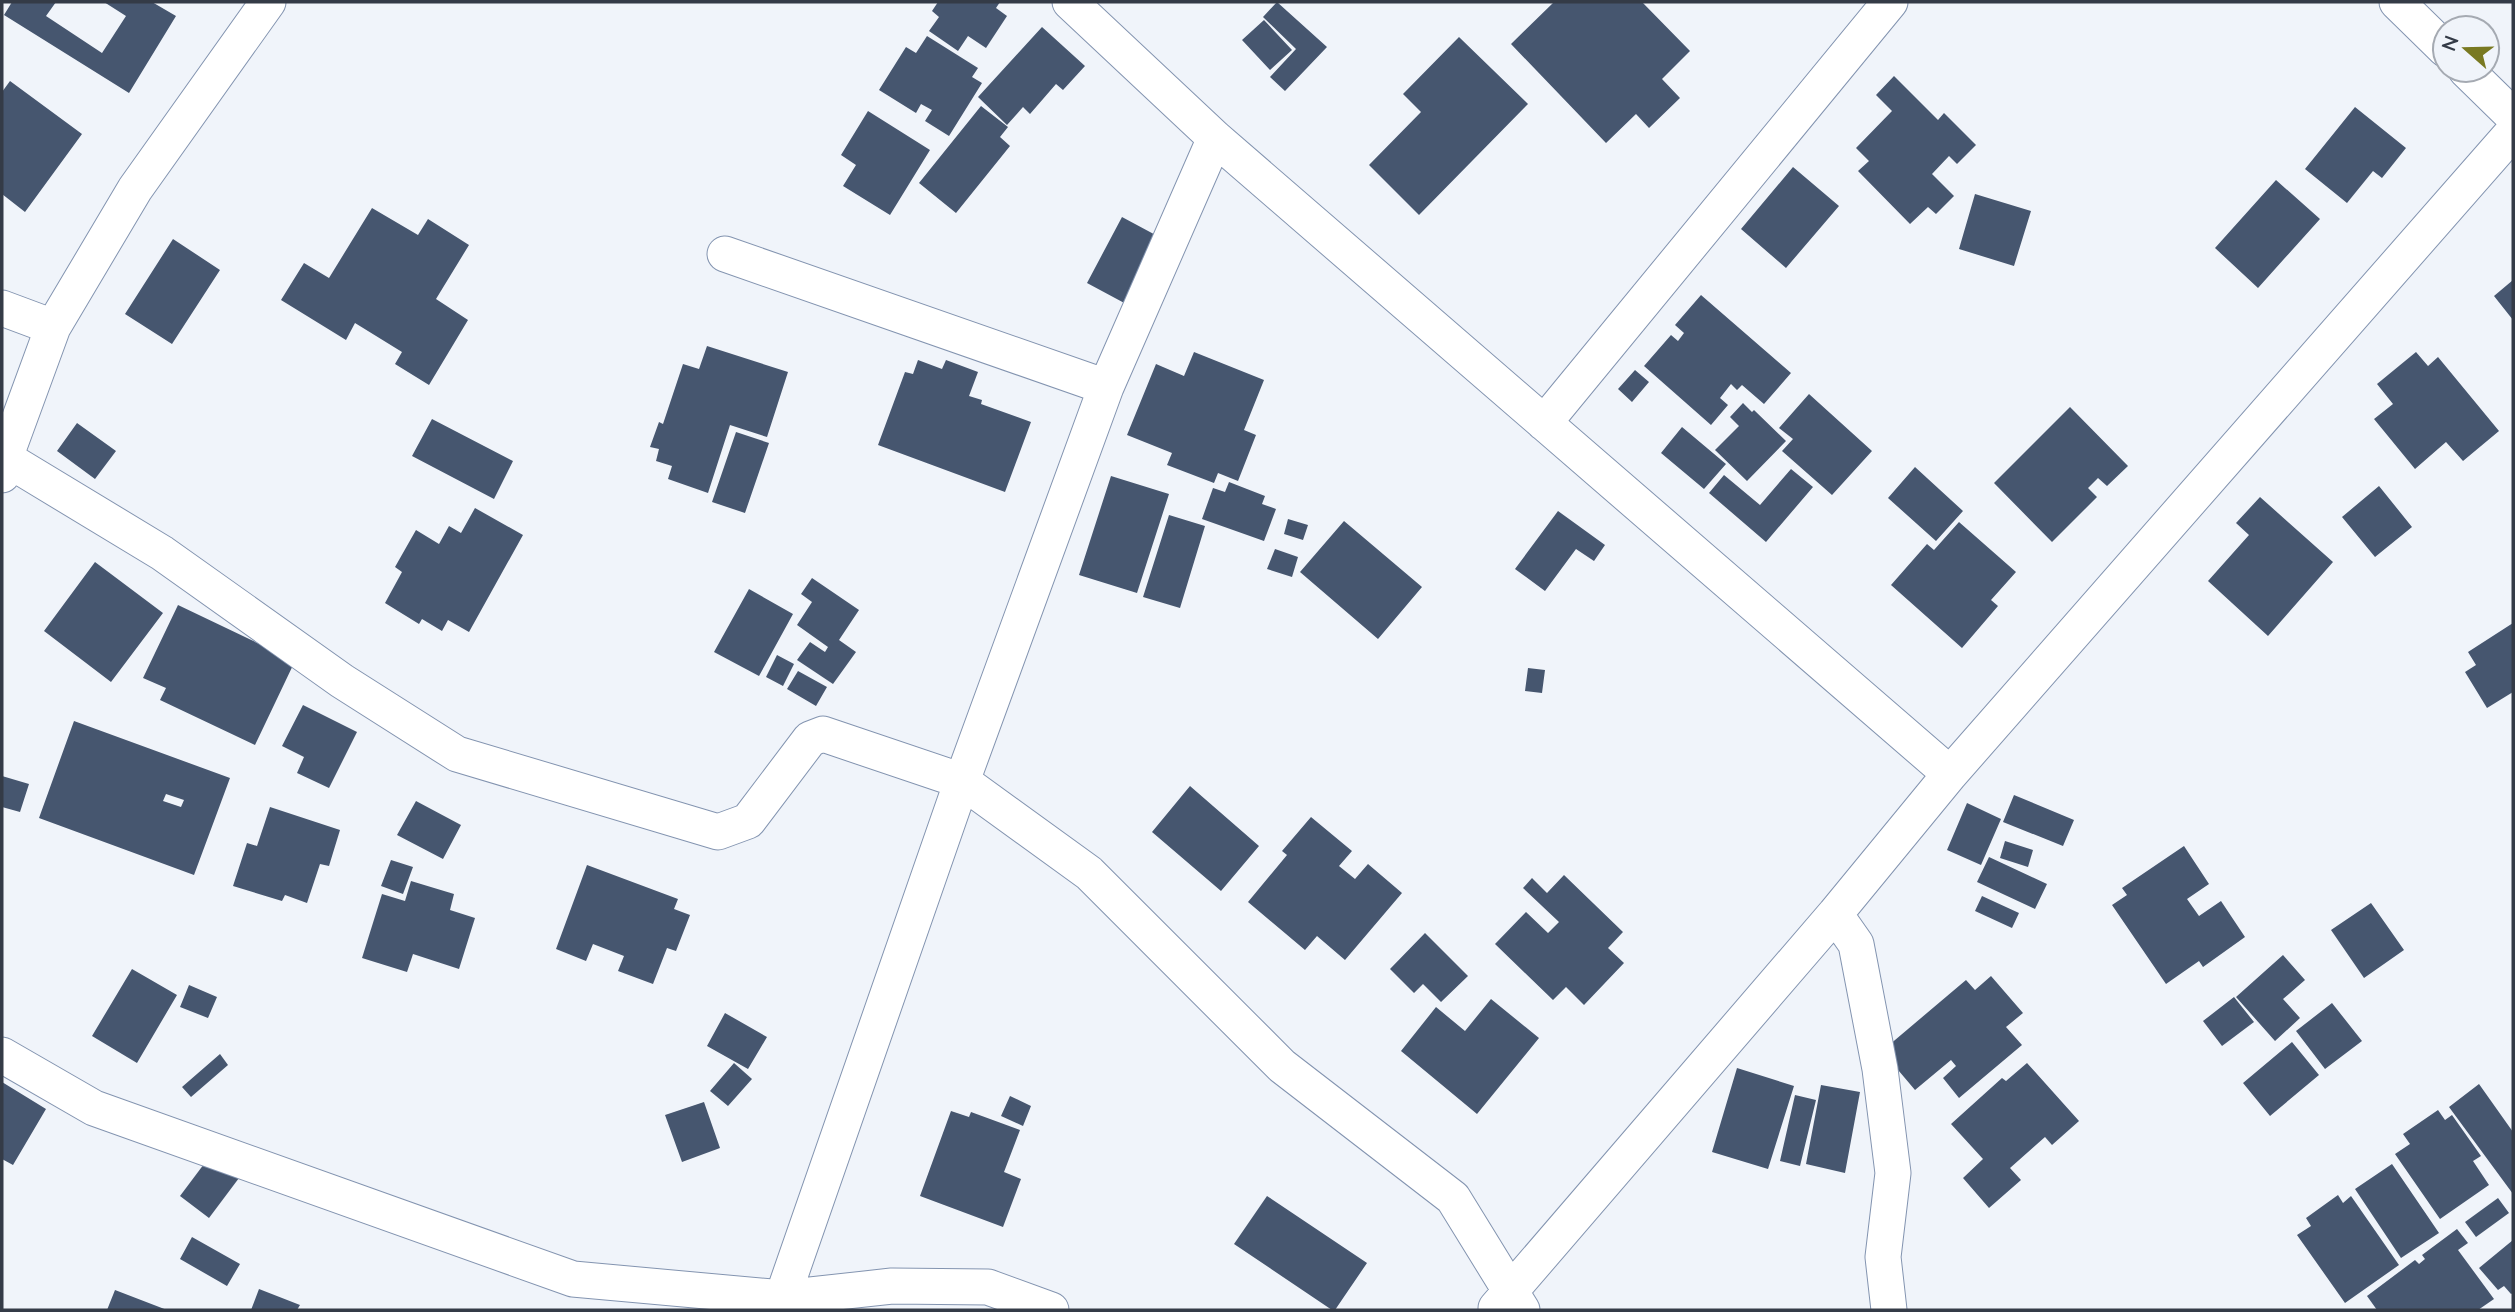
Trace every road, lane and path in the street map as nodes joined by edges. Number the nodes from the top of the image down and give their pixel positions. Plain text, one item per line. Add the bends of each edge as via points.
1 (268, 2) edge
2 (1070, 2) edge
3 (1890, 2) edge
4 (2398, 2) edge
5 (2431, 35) edge
6 (2480, 84) edge
7 (2513, 116) edge
8 (2513, 132) edge
9 (1215, 138) junction
10 (725, 254) dead end
11 (2, 307) edge
12 (53, 327) junction
13 (1106, 387) junction
14 (1544, 423) junction
15 (4, 467) edge
16 (1950, 774) junction
17 (961, 781) junction
18 (1835, 914) junction
19 (2, 1055) edge
20 (780, 1304) edge
21 (1509, 1304) edge
22 (1051, 1310) edge
23 (1889, 1310) edge

1 - 12 street via 135,189
2 - 9 street
3 - 14 street
4 - 5 street
6 - 7 street
8 - 16 street
9 - 13 street
9 - 14 street
10 - 13 street
11 - 12 street
12 - 15 street
13 - 17 street
14 - 16 street
15 - 17 street via 162,553 342,681 457,754 718,832 748,821 810,739 822,734
16 - 18 street
17 - 20 street
17 - 21 street via 1089,873 1282,1066 1453,1198
18 - 21 street
18 - 23 street via 1856,944 1880,1069 1893,1173 1883,1257
19 - 20 street via 94,1108 573,1279
20 - 22 street via 892,1286 988,1287

